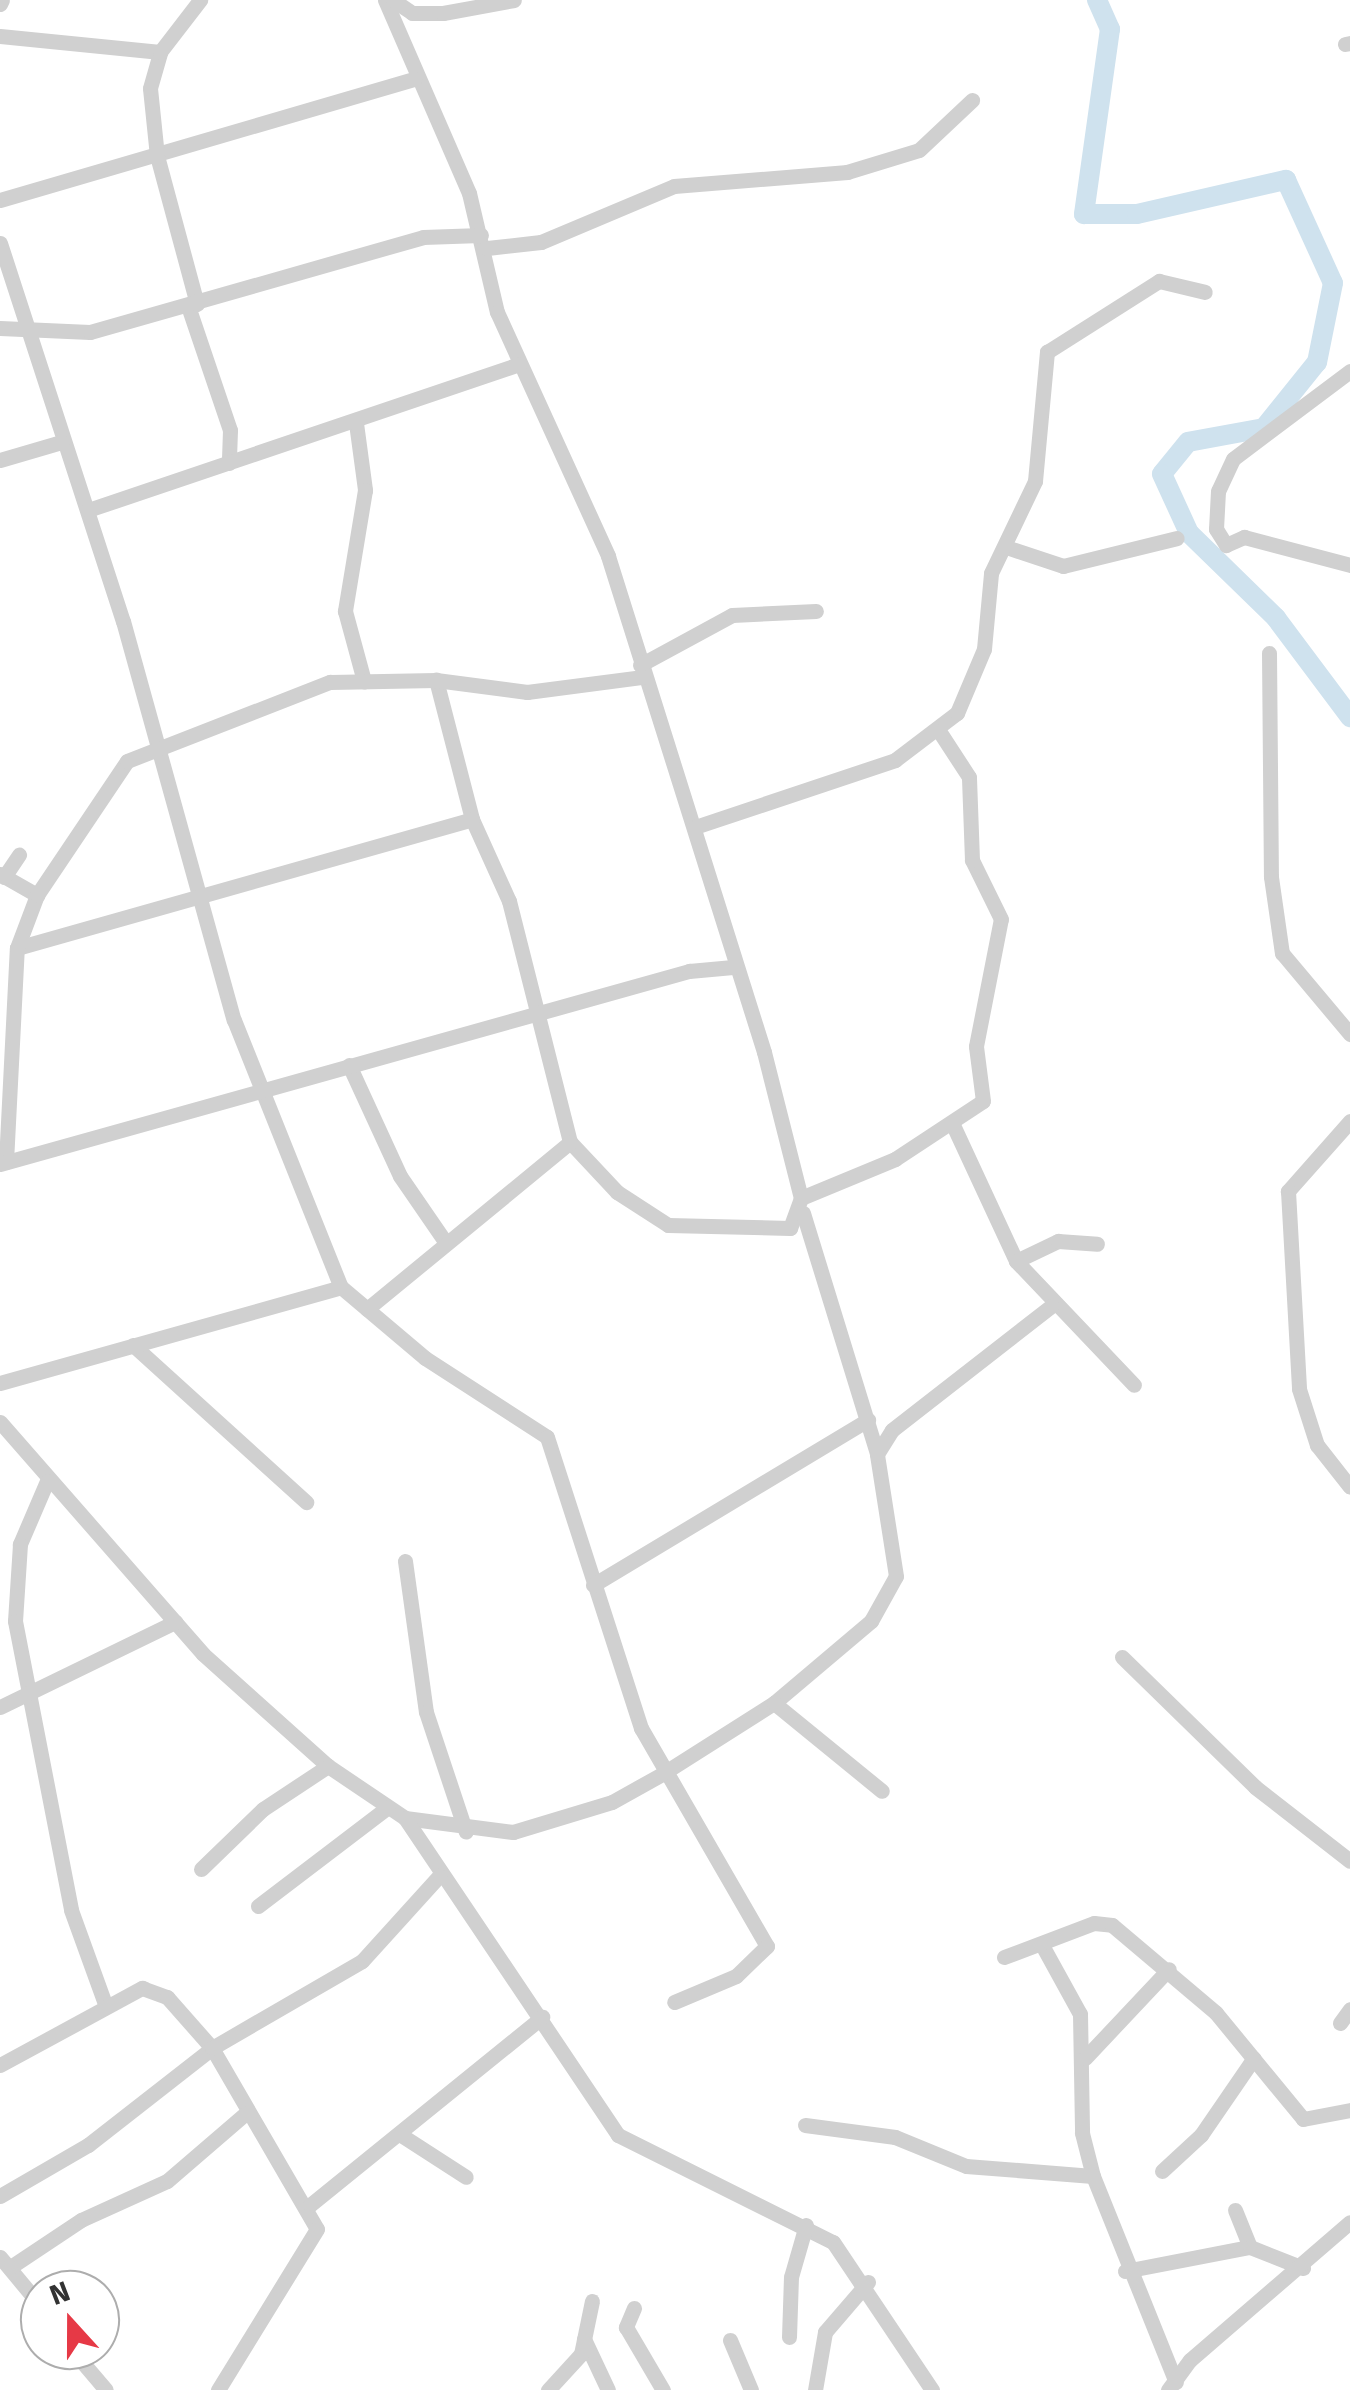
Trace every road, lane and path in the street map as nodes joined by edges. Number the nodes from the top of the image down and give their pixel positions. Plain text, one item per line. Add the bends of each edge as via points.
1 (200, 0) edge
2 (385, 0) edge
3 (393, 0) edge
4 (514, 0) edge
5 (0, 36) edge
6 (160, 52) junction
7 (416, 79) junction
8 (972, 100) dead end
9 (157, 156) junction
10 (0, 200) edge
11 (484, 241) junction
12 (0, 243) edge
13 (1205, 292) dead end
14 (193, 305) junction
15 (0, 328) edge
16 (23, 333) junction
17 (519, 364) junction
18 (1350, 371) edge
19 (356, 423) junction
20 (61, 442) junction
21 (0, 460) edge
22 (229, 463) junction
23 (88, 510) junction
24 (1177, 538) dead end
25 (1006, 547) junction
26 (1350, 565) edge
27 (816, 611) dead end
28 (1269, 653) dead end
29 (642, 671) junction
30 (436, 680) junction
31 (364, 682) junction
32 (939, 731) junction
33 (155, 745) junction
34 (472, 820) junction
35 (695, 827) junction
36 (18, 855) dead end
37 (2, 876) edge
38 (37, 894) junction
39 (197, 897) junction
40 (17, 948) junction
41 (733, 967) junction
42 (538, 1012) junction
43 (1350, 1034) edge
44 (350, 1065) junction
45 (262, 1090) junction
46 (1350, 1121) edge
47 (952, 1125) junction
48 (570, 1142) junction
49 (3, 1163) edge
50 (802, 1206) junction
51 (446, 1244) junction
52 (1097, 1244) dead end
53 (1016, 1261) junction
54 (341, 1287) junction
55 (1051, 1306) junction
56 (367, 1309) junction
57 (133, 1345) junction
58 (0, 1383) edge
59 (1134, 1385) dead end
60 (868, 1420) junction
61 (0, 1422) edge
62 (877, 1454) junction
63 (47, 1481) junction
64 (1350, 1487) edge
65 (306, 1502) dead end
66 (406, 1561) dead end
67 (593, 1585) junction
68 (175, 1622) junction
69 (1122, 1657) dead end
70 (31, 1697) junction
71 (774, 1703) junction
72 (0, 1708) edge
73 (328, 1766) junction
74 (662, 1774) junction
75 (882, 1791) dead end
76 (388, 1807) junction
77 (405, 1818) junction
78 (466, 1832) junction
79 (1350, 1861) edge
80 (201, 1869) dead end
81 (440, 1876) junction
82 (258, 1906) dead end
83 (1042, 1944) junction
84 (1004, 1958) dead end
85 (1170, 1969) junction
86 (674, 2002) dead end
87 (105, 2004) junction
88 (542, 2017) junction
89 (212, 2048) junction
90 (1085, 2058) junction
91 (1254, 2058) junction
92 (0, 2065) edge
93 (1350, 2110) edge
94 (246, 2112) junction
95 (806, 2125) dead end
96 (402, 2135) junction
97 (1162, 2170) dead end
98 (1093, 2176) junction
99 (466, 2177) dead end
100 (0, 2196) edge
101 (310, 2205) junction
102 (1235, 2210) dead end
103 (1350, 2222) edge
104 (806, 2224) junction
105 (1250, 2247) junction
106 (6, 2262) edge
107 (1303, 2268) junction
108 (1126, 2270) junction
109 (868, 2282) junction
110 (592, 2302) dead end
111 (634, 2308) dead end
112 (582, 2334) junction
113 (789, 2336) dead end
114 (730, 2340) dead end
115 (89, 2370) edge
116 (1172, 2386) edge
117 (106, 2390) edge
118 (218, 2390) edge
119 (548, 2390) edge
120 (608, 2390) edge
121 (663, 2390) edge
122 (751, 2390) edge
123 (815, 2390) edge
124 (932, 2390) edge

1 - 6 street
2 - 7 street
3 - 4 street via 412,13
5 - 6 street
6 - 9 street via 150,88
7 - 9 street
7 - 11 street
8 - 11 street via 918,150 847,172 674,186 541,242
9 - 10 street
9 - 14 street
11 - 14 street via 423,237
11 - 17 street via 496,312
12 - 16 street
13 - 25 street via 1158,281 1047,352 1035,481
14 - 16 street via 90,332
14 - 22 street via 230,430
15 - 16 street
16 - 20 street
17 - 19 street
17 - 29 street via 608,556
18 - 26 street via 1233,459 1216,529 1226,545 1244,538
19 - 22 street
19 - 31 street via 365,490 345,611
20 - 21 street
20 - 23 street
22 - 23 street
23 - 33 street
24 - 25 street via 1063,566
25 - 32 street via 992,573 974,682
27 - 29 street via 732,615
28 - 43 street via 1271,877 1282,953
29 - 30 street via 527,692
29 - 35 street
30 - 31 street
30 - 34 street
31 - 33 street via 301,687
32 - 35 street via 895,760
32 - 47 street via 969,777 972,860 1002,932 976,1046 983,1101
33 - 38 street via 118,772
33 - 39 street
34 - 39 street
34 - 42 street via 508,900
35 - 41 street
36 - 37 street
37 - 38 street
38 - 40 street
39 - 40 street
39 - 45 street
40 - 49 street
41 - 42 street
41 - 50 street
42 - 44 street
42 - 48 street
44 - 45 street
44 - 51 street via 400,1176
45 - 49 street
45 - 54 street
46 - 64 street via 1288,1191 1299,1389 1317,1445
47 - 50 street
47 - 53 street
48 - 50 street via 616,1192 668,1225 774,1232
48 - 51 street
50 - 60 street
51 - 56 street
52 - 53 street via 1058,1241
53 - 55 street
54 - 56 street
54 - 57 street
55 - 59 street
55 - 62 street via 892,1430
56 - 67 street via 547,1438
57 - 58 street
57 - 65 street
60 - 62 street
60 - 67 street
61 - 63 street
62 - 71 street via 896,1576 891,1596
63 - 68 street
63 - 70 street via 20,1544 14,1595
66 - 78 street via 426,1712
67 - 74 street
68 - 70 street
68 - 73 street
69 - 79 street via 1255,1787
70 - 72 street
70 - 87 street via 71,1910
71 - 74 street
71 - 75 street
73 - 76 street
73 - 80 street via 263,1809
74 - 78 street via 557,1823
74 - 86 street via 696,1815 766,1946 736,1976
76 - 77 street
76 - 82 street
77 - 78 street
77 - 81 street
81 - 88 street
81 - 89 street via 362,1960
83 - 84 street
83 - 85 street via 1112,1925
83 - 90 street via 1080,2014
85 - 90 street
85 - 91 street
87 - 89 street via 153,1989
87 - 92 street
88 - 96 street
88 - 104 street via 618,2135
89 - 94 street
89 - 100 street via 88,2145
90 - 98 street via 1082,2133
91 - 93 street via 1303,2119
91 - 97 street via 1198,2139
94 - 101 street
94 - 106 street via 167,2181
95 - 98 street via 895,2138 966,2166
96 - 99 street
96 - 101 street
98 - 108 street
101 - 118 street via 314,2238
102 - 105 street
103 - 107 street
104 - 109 street
104 - 113 street via 791,2277
105 - 107 street
105 - 108 street
107 - 116 street via 1190,2360
108 - 116 street
109 - 123 street via 825,2332
109 - 124 street
110 - 112 street
111 - 121 street via 626,2327
112 - 119 street via 581,2354
112 - 120 street
114 - 122 street
115 - 117 street

